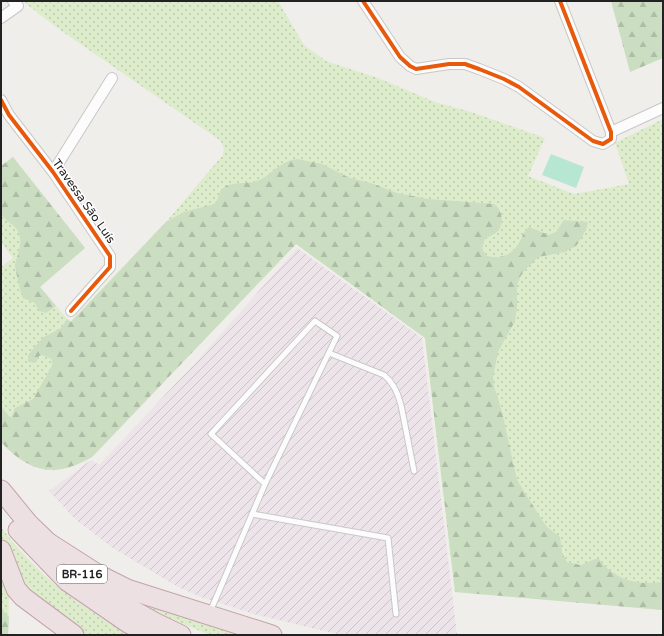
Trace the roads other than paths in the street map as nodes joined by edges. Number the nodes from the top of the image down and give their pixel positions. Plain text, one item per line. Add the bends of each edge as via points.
1 (363, 1) edge
2 (15, 3) edge
3 (559, 3) edge
4 (1, 18) edge
5 (112, 78) dead end
6 (1, 100) edge
7 (663, 108) edge
8 (611, 132) junction
9 (53, 172) junction
10 (71, 311) dead end
11 (329, 353) junction
12 (414, 471) dead end
13 (265, 484) junction
14 (1, 490) edge
15 (1, 509) edge
16 (252, 514) junction
17 (49, 543) junction
18 (1, 550) edge
19 (396, 614) dead end
20 (209, 615) junction
21 (74, 635) edge
22 (152, 635) edge
23 (181, 635) edge
24 (272, 635) edge

1 - 8 street via 400,57 410,66 416,68 457,64 479,69 519,87 598,144 611,139
2 - 4 street
3 - 8 street
5 - 9 street
6 - 9 street, Travessa São Luís via 9,115
7 - 8 street
9 - 10 street, Travessa São Luís via 111,259 109,268
11 - 12 lane via 384,375 391,382 401,405
11 - 13 lane
11 - 13 lane via 337,336 315,321 211,434
13 - 16 lane
14 - 17 highway, BR-116 via 28,523
15 - 22 highway, BR-116 via 67,581 128,623
16 - 19 lane via 388,538
16 - 20 lane
17 - 20 highway via 127,589
17 - 23 highway, BR-116 via 102,591
18 - 21 highway via 22,598
20 - 24 highway

